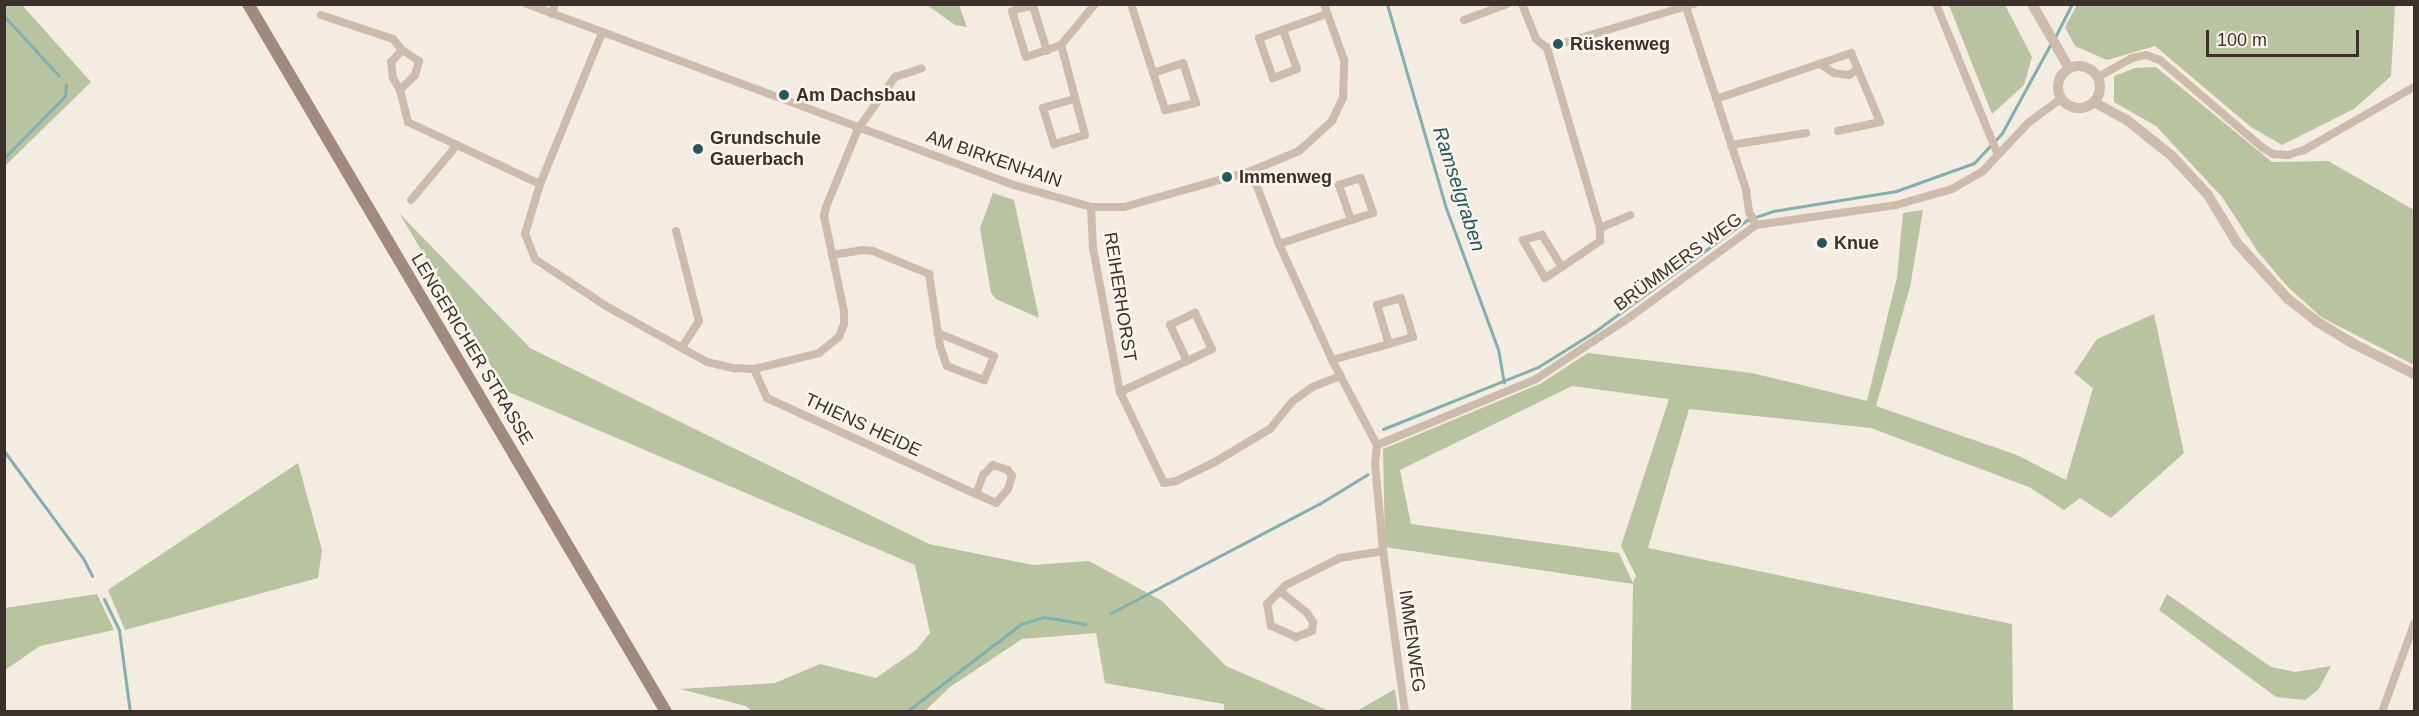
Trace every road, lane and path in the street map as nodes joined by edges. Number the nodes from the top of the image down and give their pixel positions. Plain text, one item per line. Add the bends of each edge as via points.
1 (248, 4) edge
2 (526, 4) edge
3 (555, 4) edge
4 (1095, 4) edge
5 (1131, 4) edge
6 (1507, 4) edge
7 (1522, 4) edge
8 (1936, 4) edge
9 (2032, 4) edge
10 (1022, 6) edge
11 (1690, 6) edge
12 (1326, 9) edge
13 (552, 14) junction
14 (321, 15) dead end
15 (1464, 20) dead end
16 (1283, 30) junction
17 (602, 33) junction
18 (1061, 45) junction
19 (1547, 48) junction
20 (402, 50) junction
21 (1047, 51) junction
22 (1820, 63) junction
23 (922, 68) dead end
24 (2069, 68) junction
25 (1858, 69) junction
26 (1154, 73) junction
27 (2098, 77) junction
28 (2415, 87) edge
29 (400, 90) junction
30 (2062, 98) junction
31 (1074, 99) junction
32 (1716, 99) junction
33 (2094, 102) junction
34 (858, 129) junction
35 (1838, 131) dead end
36 (1806, 133) dead end
37 (457, 145) junction
38 (1731, 145) junction
39 (1997, 153) junction
40 (1251, 171) junction
41 (540, 184) junction
42 (411, 200) dead end
43 (1091, 207) junction
44 (1630, 215) dead end
45 (1351, 220) junction
46 (1755, 224) junction
47 (1600, 228) junction
48 (676, 231) dead end
49 (1279, 244) junction
50 (832, 255) junction
51 (1562, 267) junction
52 (938, 333) junction
53 (1389, 344) junction
54 (682, 347) junction
55 (1332, 360) junction
56 (1186, 361) junction
57 (754, 369) junction
58 (2415, 374) edge
59 (1341, 376) junction
60 (1120, 392) junction
61 (1377, 445) junction
62 (976, 494) junction
63 (1383, 551) junction
64 (1280, 591) junction
65 (2415, 624) edge
66 (666, 711) edge
67 (1405, 711) edge
68 (2382, 711) edge

1 - 66 main road, LENGERICHER STRASSE
2 - 13 street, AM BIRKENHAIN
3 - 13 street
4 - 18 street
5 - 26 street
6 - 15 street
7 - 19 street via 1536,39
8 - 39 street
9 - 24 street
10 - 21 street via 1033,6
10 - 21 street via 1012,11 1026,57
11 - 19 street
11 - 32 street
12 - 16 street
12 - 40 street, AM BIRKENHAIN via 1344,60 1346,78 1343,97 1332,121 1299,151
13 - 17 street, AM BIRKENHAIN
14 - 20 street via 393,39
16 - 16 street via 1259,38 1273,78 1297,69
17 - 34 street, AM BIRKENHAIN
17 - 41 street
18 - 21 street
18 - 31 street
19 - 47 street
20 - 29 street via 391,62
20 - 29 street via 419,61 415,75
22 - 25 street via 1834,73 1849,75
22 - 25 street via 1851,53
22 - 32 street
23 - 34 street via 894,76
24 - 27 street via 2085,67
24 - 30 street via 2058,87
25 - 35 street via 1881,122
26 - 26 street via 1184,63 1196,103 1165,111
27 - 28 street via 2132,58 2146,55 2160,60 2263,148 2273,154 2288,155 2304,150
27 - 33 street via 2099,94
29 - 37 street via 408,122
30 - 33 street via 2077,108
30 - 39 street, BRÜMMERS WEG
31 - 31 street via 1043,108 1054,144 1085,135
32 - 38 street
33 - 58 street via 2127,120 2172,156 2208,195 2237,243 2288,299 2352,343
34 - 43 street, AM BIRKENHAIN via 1014,186
34 - 50 street via 824,216
36 - 38 street
37 - 41 street
37 - 42 street
38 - 46 street
39 - 46 street, BRÜMMERS WEG via 1983,171 1952,189 1896,205
40 - 43 street, AM BIRKENHAIN via 1124,207
40 - 49 street, IMMENWEG
41 - 54 street via 525,234 535,259 606,306
43 - 60 street, REIHERHORST via 1093,248
44 - 47 street
45 - 45 street via 1339,185 1361,177 1373,213
45 - 49 street
46 - 61 street, BRÜMMERS WEG via 1622,323 1536,379
47 - 51 street via 1600,241
48 - 54 street via 699,321
49 - 55 street, IMMENWEG
50 - 52 street via 873,251 930,273
50 - 57 street via 844,311 839,337 819,353
51 - 51 street via 1545,278 1523,240 1542,235
52 - 52 street via 947,366 984,380 994,356
53 - 53 street via 1377,305 1401,298 1413,337
53 - 55 street
54 - 57 street via 707,362
55 - 59 street, IMMENWEG
56 - 56 street, REIHERHORST via 1170,325 1195,313 1212,350
56 - 60 street, REIHERHORST
57 - 62 street, THIENS HEIDE via 766,398
59 - 60 street, REIHERHORST via 1312,387 1293,401 1270,429 1215,462 1164,483
59 - 61 street, IMMENWEG
61 - 63 street, IMMENWEG via 1375,464
62 - 62 street, THIENS HEIDE via 996,502 1008,489 1012,476 1008,470 993,465 983,475
63 - 64 street via 1340,558
63 - 67 street, IMMENWEG
64 - 64 street via 1267,604 1271,626 1296,637 1312,631 1313,622 1306,613
65 - 68 street

